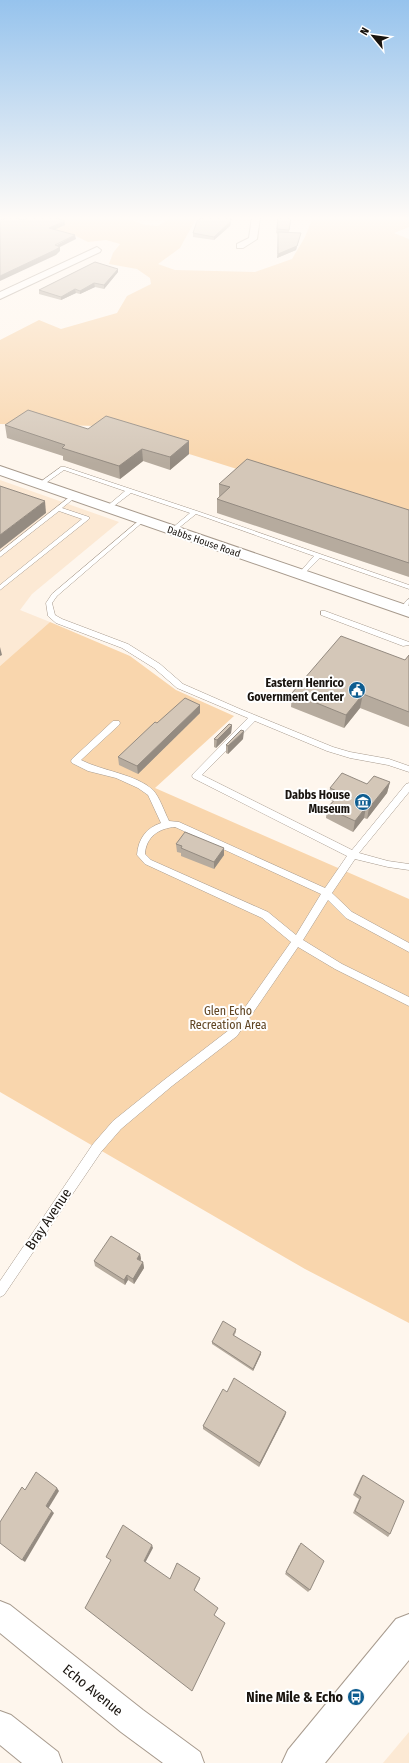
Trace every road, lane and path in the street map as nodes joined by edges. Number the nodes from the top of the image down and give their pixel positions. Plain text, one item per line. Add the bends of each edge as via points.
1 (0, 470) edge
2 (41, 484) junction
3 (130, 490) junction
4 (74, 496) junction
5 (108, 508) junction
6 (58, 509) junction
7 (195, 512) junction
8 (142, 520) junction
9 (173, 530) junction
10 (0, 555) edge
11 (318, 556) junction
12 (301, 574) junction
13 (409, 587) edge
14 (0, 588) edge
15 (407, 608) edge
16 (323, 613) dead end
17 (406, 644) dead end
18 (254, 717) junction
19 (116, 723) dead end
20 (409, 769) edge
21 (409, 786) edge
22 (166, 824) junction
23 (353, 855) junction
24 (409, 867) edge
25 (326, 893) junction
26 (297, 941) junction
27 (409, 948) edge
28 (409, 1002) edge
29 (0, 1291) edge
30 (0, 1615) edge
31 (409, 1632) edge
32 (0, 1726) edge
33 (47, 1763) edge
34 (189, 1763) edge
35 (301, 1763) edge

1 - 2 street, Dabbs House Road
2 - 3 lane via 63,468
2 - 4 street, Dabbs House Road
3 - 5 lane
3 - 7 lane
4 - 5 street, Dabbs House Road
4 - 6 lane
5 - 8 street, Dabbs House Road
6 - 10 lane
6 - 14 lane via 87,518
7 - 9 lane
7 - 11 lane
8 - 9 street, Dabbs House Road
8 - 18 lane via 54,595 49,603 52,616 125,646 157,666 180,686
9 - 12 street, Dabbs House Road
11 - 12 lane
11 - 13 lane
12 - 15 street, Dabbs House Road
16 - 17 lane
18 - 20 lane via 330,749
18 - 23 lane via 196,776
19 - 22 lane via 75,761 141,786 151,793
21 - 23 lane, Bray Avenue
22 - 25 lane via 176,824
22 - 26 lane via 146,836 140,847 141,855 148,862 265,915
23 - 24 lane
23 - 25 lane, Bray Avenue
25 - 26 lane, Bray Avenue
25 - 27 lane via 349,915
26 - 28 lane via 329,961
26 - 29 lane, Bray Avenue via 233,1033 117,1125 97,1148
30 - 34 street, Echo Avenue via 132,1721
31 - 35 street
32 - 33 street

